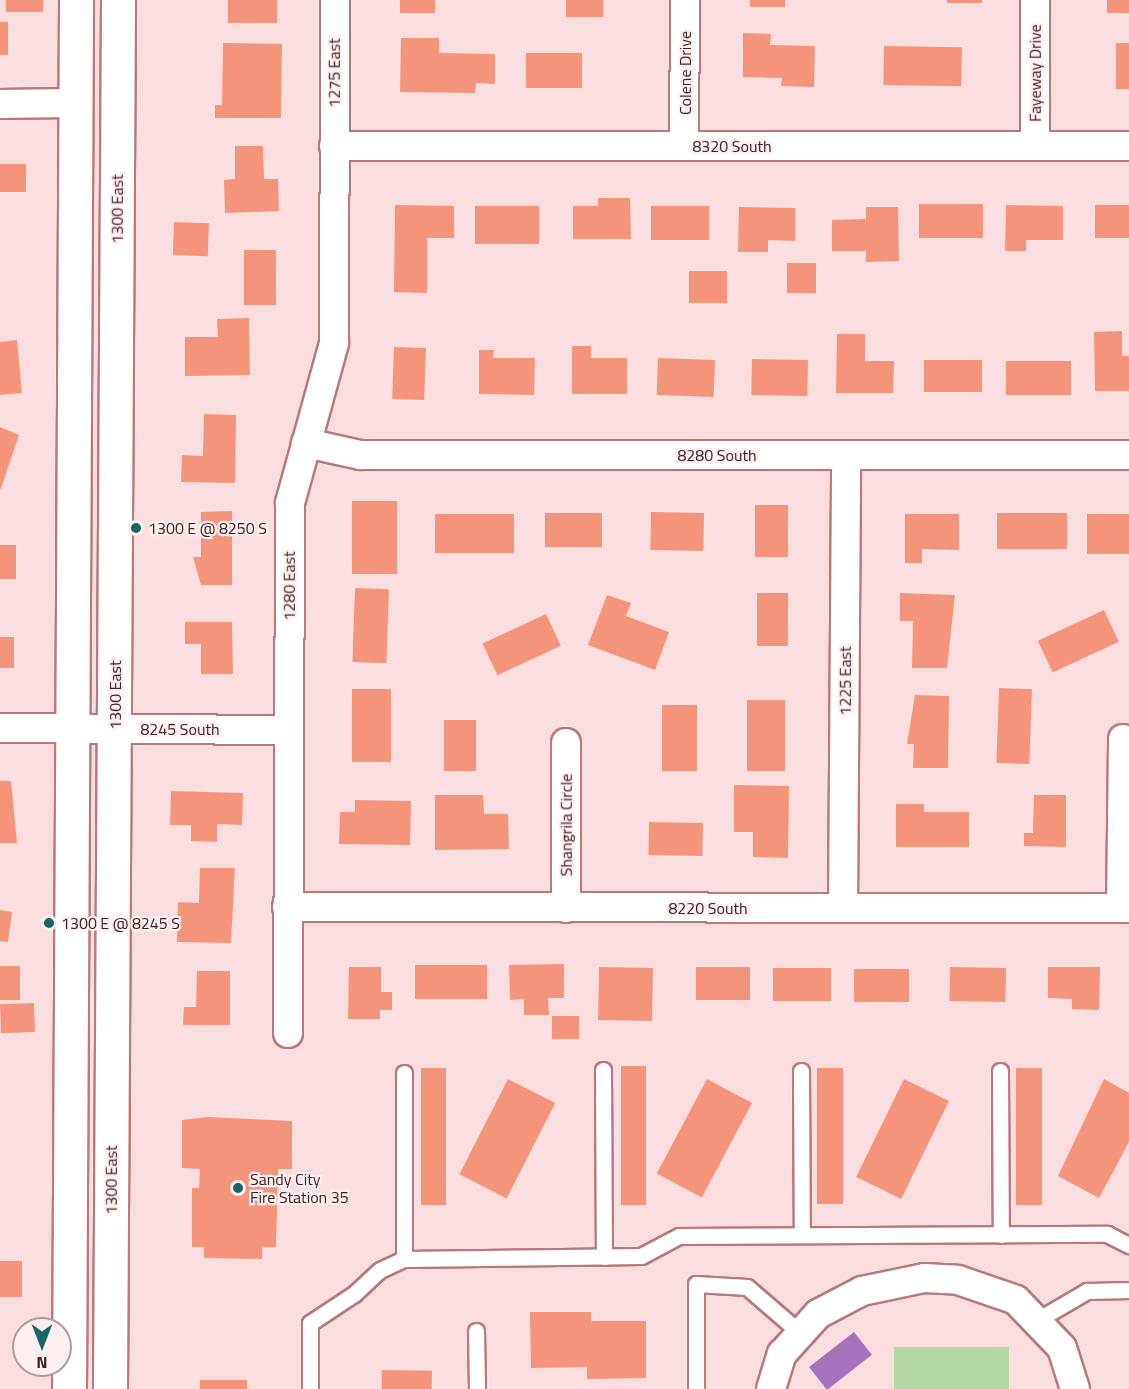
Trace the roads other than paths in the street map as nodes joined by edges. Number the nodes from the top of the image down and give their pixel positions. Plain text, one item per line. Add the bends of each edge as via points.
1 (76, 0) edge
2 (118, 0) edge
3 (335, 0) edge
4 (685, 0) edge
5 (1035, 0) edge
6 (75, 103) junction
7 (0, 104) edge
8 (334, 146) junction
9 (684, 146) junction
10 (1035, 146) junction
11 (1129, 146) edge
12 (306, 443) junction
13 (846, 455) junction
14 (1129, 455) edge
15 (0, 728) edge
16 (72, 728) junction
17 (115, 729) junction
18 (289, 730) junction
19 (1122, 739) dead end
20 (566, 743) dead end
21 (287, 907) junction
22 (566, 908) junction
23 (843, 908) junction
24 (1125, 908) edge
25 (288, 1033) dead end
26 (603, 1070) dead end
27 (801, 1071) dead end
28 (1000, 1071) dead end
29 (404, 1073) dead end
30 (802, 1235) junction
31 (1001, 1235) junction
32 (1129, 1245) edge
33 (604, 1257) junction
34 (404, 1259) junction
35 (1129, 1290) edge
36 (1039, 1319) junction
37 (476, 1331) dead end
38 (798, 1331) junction
39 (69, 1389) edge
40 (110, 1389) edge
41 (310, 1389) edge
42 (477, 1389) edge
43 (696, 1389) edge
44 (771, 1389) edge
45 (1075, 1389) edge

1 - 6 main road
2 - 17 main road, 1300 East
3 - 8 street, 1275 East
4 - 9 street, Colene Drive
5 - 10 street, Fayeway Drive
6 - 7 street
6 - 16 main road
8 - 9 street, 8320 South
8 - 12 street, 1280 East via 334,343
9 - 10 street, 8320 South
10 - 11 street, 8320 South
12 - 13 street, 8280 South via 360,455
12 - 18 street, 1280 East via 290,503
13 - 14 street, 8280 South
13 - 23 street, 1225 East
15 - 16 street, 8245 South
16 - 17 street, 8245 South
16 - 39 main road
17 - 18 street, 8245 South
17 - 40 main road, 1300 East
18 - 21 street, 1280 East
19 - 24 street
20 - 22 street, Shangrila Circle
21 - 22 street, 8220 South
21 - 25 street, 1280 East
22 - 23 street, 8220 South
23 - 24 street, 8220 South
26 - 33 lane
27 - 30 lane
28 - 31 lane
29 - 34 lane
30 - 31 lane
30 - 33 lane via 679,1236 641,1256
31 - 32 lane via 1107,1234
33 - 34 lane
34 - 41 lane via 380,1270 354,1294 310,1323
35 - 36 lane via 1087,1291
36 - 38 street via 989,1287 924,1278 862,1291 818,1314
36 - 45 street via 1062,1348
37 - 42 lane
38 - 43 lane via 747,1287 696,1284
38 - 44 street via 782,1354

